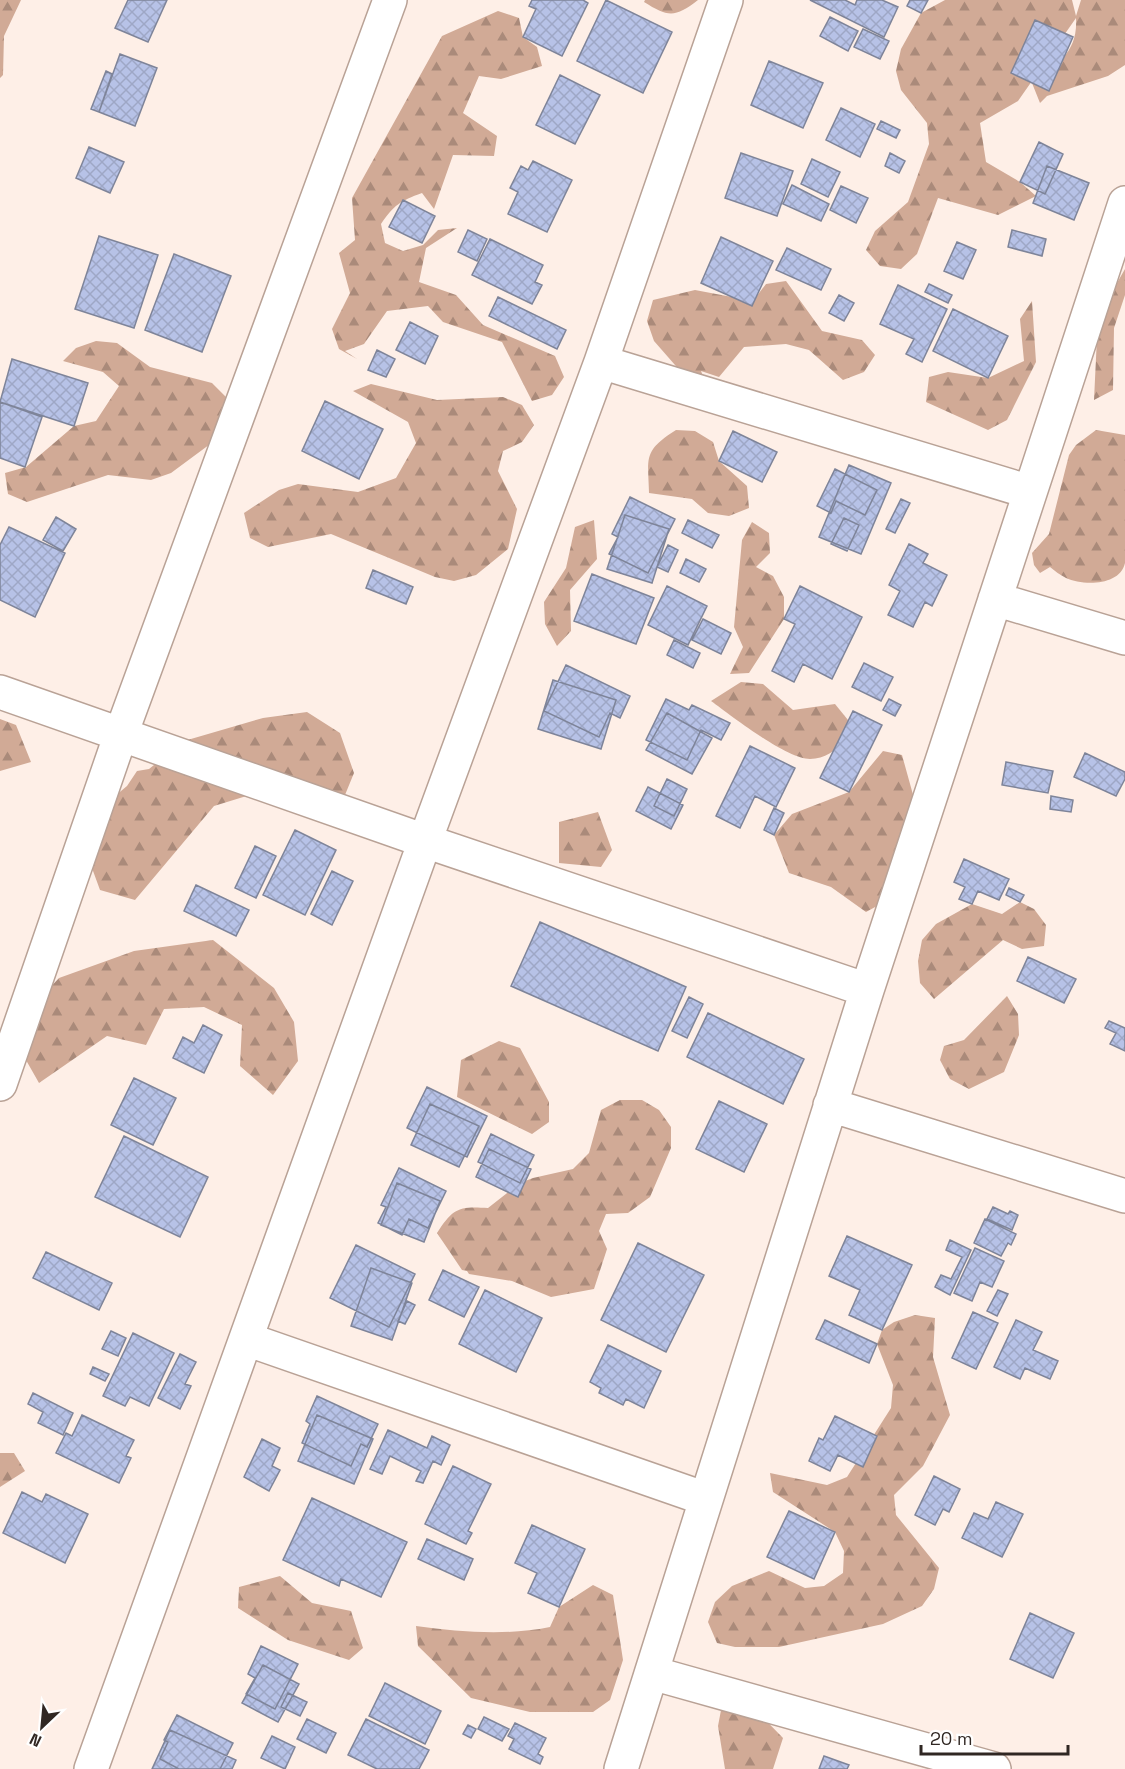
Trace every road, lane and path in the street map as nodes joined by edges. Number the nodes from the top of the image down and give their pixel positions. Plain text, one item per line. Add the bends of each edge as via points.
1 (390, 0) edge
2 (726, 0) edge
3 (1125, 203) edge
4 (601, 363) junction
5 (1030, 492) junction
6 (995, 599) junction
7 (1125, 638) edge
8 (0, 692) edge
9 (121, 734) junction
10 (425, 841) junction
11 (867, 990) junction
12 (0, 1084) edge
13 (830, 1105) junction
14 (1125, 1196) edge
15 (246, 1339) junction
16 (706, 1499) junction
17 (652, 1673) junction
18 (91, 1769) edge
19 (621, 1769) edge
20 (994, 1769) edge

1 - 9 street
2 - 4 street
3 - 5 street
4 - 5 street
4 - 10 street
5 - 6 street
6 - 7 street
6 - 11 street
8 - 9 street
9 - 10 street
9 - 12 street
10 - 11 street
10 - 15 street
11 - 13 street
13 - 14 street
13 - 16 street
15 - 16 street
15 - 18 street
16 - 17 street
17 - 19 street
17 - 20 street

